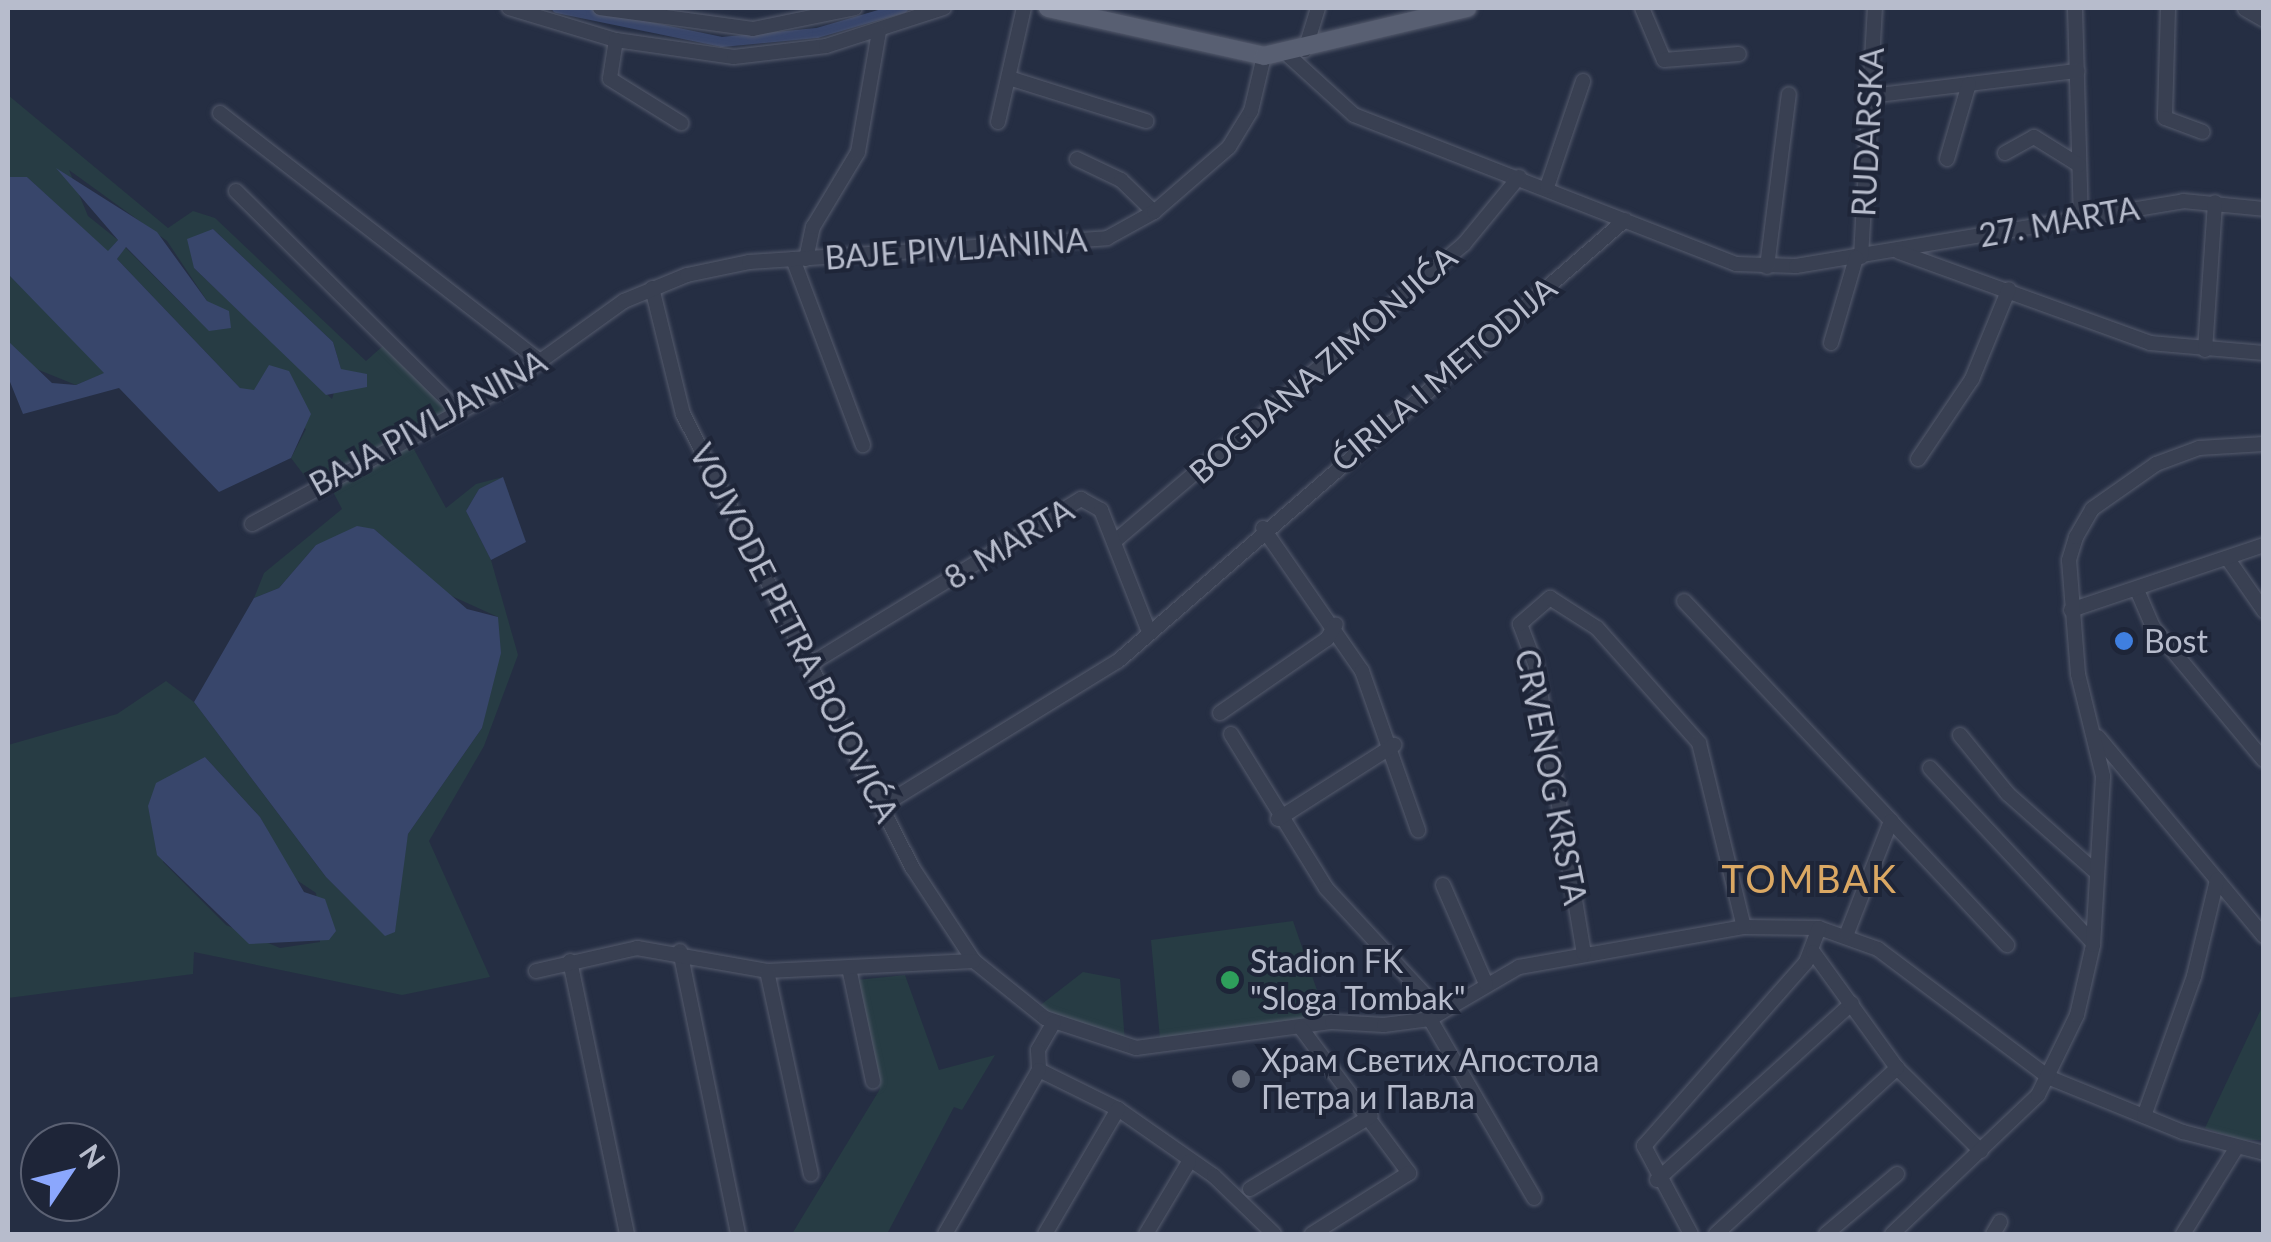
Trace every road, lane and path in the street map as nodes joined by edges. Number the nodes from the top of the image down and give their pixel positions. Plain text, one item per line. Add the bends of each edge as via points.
1 (509, 8) edge
2 (600, 8) edge
3 (855, 8) edge
4 (944, 8) edge
5 (1024, 8) edge
6 (1048, 8) edge
7 (1318, 8) edge
8 (1467, 8) edge
9 (1642, 8) edge
10 (1875, 8) edge
11 (2076, 8) edge
12 (2168, 8) edge
13 (2244, 9) edge
14 (2264, 20) edge
15 (879, 32) junction
16 (616, 40) junction
17 (1296, 53) junction
18 (1740, 54) dead end
19 (1264, 56) junction
20 (2077, 71) junction
21 (1009, 78) junction
22 (1583, 82) dead end
23 (1970, 84) junction
24 (1789, 94) dead end
25 (1870, 96) junction
26 (220, 114) dead end
27 (1146, 121) dead end
28 (681, 122) dead end
29 (998, 122) dead end
30 (2203, 132) dead end
31 (2005, 154) dead end
32 (1077, 158) dead end
33 (1947, 158) dead end
34 (2079, 165) junction
35 (1519, 177) junction
36 (1547, 188) junction
37 (236, 190) dead end
38 (2215, 202) junction
39 (2264, 209) edge
40 (1154, 212) junction
41 (2081, 218) junction
42 (1625, 220) junction
43 (1898, 252) junction
44 (1858, 257) junction
45 (799, 259) junction
46 (1767, 267) junction
47 (652, 288) junction
48 (2008, 289) junction
49 (1832, 343) dead end
50 (2205, 350) junction
51 (2264, 354) edge
52 (541, 362) junction
53 (459, 412) junction
54 (2264, 444) edge
55 (863, 445) dead end
56 (1918, 459) dead end
57 (252, 524) dead end
58 (1263, 528) junction
59 (1115, 541) junction
60 (2264, 545) edge
61 (2230, 562) junction
62 (2137, 590) junction
63 (1684, 601) dead end
64 (2071, 610) junction
65 (2264, 612) edge
66 (1336, 624) junction
67 (1147, 627) junction
68 (809, 665) junction
69 (1220, 713) dead end
70 (1231, 734) dead end
71 (1960, 734) dead end
72 (2096, 736) junction
73 (1394, 745) junction
74 (2264, 760) edge
75 (1930, 768) dead end
76 (882, 806) junction
77 (1278, 819) junction
78 (1891, 821) junction
79 (1418, 830) dead end
80 (2097, 873) junction
81 (2216, 880) junction
82 (1443, 885) dead end
83 (1744, 927) junction
84 (1819, 928) junction
85 (1846, 933) junction
86 (2264, 936) edge
87 (2093, 943) junction
88 (2007, 945) dead end
89 (680, 952) junction
90 (1813, 952) junction
91 (1584, 954) junction
92 (570, 961) junction
93 (974, 961) junction
94 (849, 968) junction
95 (536, 971) dead end
96 (767, 971) junction
97 (1486, 984) junction
98 (1852, 1003) junction
99 (1435, 1016) junction
100 (1054, 1022) junction
101 (1300, 1028) junction
102 (1896, 1068) junction
103 (1039, 1070) junction
104 (2050, 1078) junction
105 (873, 1081) dead end
106 (1118, 1109) junction
107 (1370, 1116) junction
108 (2144, 1116) junction
109 (2235, 1150) junction
110 (1981, 1151) junction
111 (2264, 1153) edge
112 (1189, 1162) junction
113 (811, 1174) dead end
114 (1897, 1174) dead end
115 (1657, 1180) junction
116 (1250, 1189) dead end
117 (1534, 1198) dead end
118 (627, 1234) edge
119 (738, 1234) edge
120 (945, 1234) edge
121 (1045, 1234) edge
122 (1146, 1234) edge
123 (1274, 1234) edge
124 (1312, 1234) edge
125 (1690, 1234) edge
126 (1716, 1234) edge
127 (1826, 1234) edge
128 (1892, 1234) edge
129 (2184, 1234) edge

1 - 16 street
2 - 3 street via 754,29
4 - 15 street
5 - 21 street
6 - 19 main road
7 - 17 street
8 - 17 main road
9 - 18 street via 1664,60
10 - 25 street, RUDARSKA
11 - 20 street
12 - 30 street via 2165,118
13 - 14 street
15 - 16 street via 734,57
15 - 45 street via 858,152
16 - 28 street via 610,79
17 - 19 main road
17 - 35 street, 27. MARTA via 1354,114
19 - 40 street, BAJE PIVLJANINA via 1242,131
20 - 23 street
20 - 34 street
21 - 27 street
21 - 29 street
22 - 36 street
23 - 25 street
23 - 33 street
24 - 46 street
25 - 44 street, RUDARSKA
26 - 52 street
31 - 34 street via 2034,137
32 - 40 street via 1121,180
34 - 41 street
35 - 36 street, 27. MARTA
35 - 59 street, BOGDANA ZIMONJIĆA via 1464,244
36 - 42 street, 27. MARTA
37 - 53 street
38 - 39 street, 27. MARTA
38 - 41 street, 27. MARTA
38 - 50 street
40 - 45 street, BAJE PIVLJANINA via 1074,244
41 - 43 street, 27. MARTA
42 - 46 street, 27. MARTA via 1693,254
42 - 58 street, ĆIRILA I METODIJA
43 - 44 street, 27. MARTA
43 - 48 street
44 - 46 street, 27. MARTA
44 - 49 street
45 - 47 street, BAJE PIVLJANINA via 724,266
45 - 55 street, BAJE PIVLJANINA
47 - 52 street, BAJA PIVLJANINA
47 - 68 street, VOJVODE PETRA BOJOVIĆA via 683,414
48 - 50 street via 2150,343
48 - 56 street via 1972,379
50 - 51 street
52 - 53 street, BAJA PIVLJANINA
53 - 57 street, BAJA PIVLJANINA
54 - 64 street via 2199,448 2156,464 2092,510 2069,560
58 - 66 street
58 - 67 street, ĆIRILA I METODIJA
59 - 67 street, 8. MARTA
59 - 68 street, 8. MARTA via 1095,504 1077,500
60 - 61 street
61 - 62 street
61 - 65 street
62 - 64 street
62 - 74 street via 2153,627
63 - 78 street
64 - 72 street
66 - 69 street via 1327,639
66 - 73 street
67 - 76 street, ĆIRILA I METODIJA via 1118,660
68 - 76 street, VOJVODE PETRA BOJOVIĆA
70 - 77 street
71 - 80 street via 2008,794
72 - 80 street
72 - 81 street
73 - 77 street
73 - 79 street
75 - 87 street
76 - 93 street, VOJVODE PETRA BOJOVIĆA
77 - 99 street via 1352,922
78 - 85 street
78 - 88 street
80 - 87 street
81 - 86 street
81 - 108 street via 2184,1008
82 - 97 street
83 - 84 street, VOJVODE PETRA BOJOVIĆA
83 - 91 street, VOJVODE PETRA BOJOVIĆA
83 - 91 street, CRVENOG KRSTA via 1699,743 1596,628 1550,598 1520,624 1536,666
84 - 85 street, VOJVODE PETRA BOJOVIĆA
84 - 90 street
85 - 104 street, VOJVODE PETRA BOJOVIĆA
87 - 104 street via 2077,1015
89 - 92 street via 618,950
89 - 96 street
89 - 119 street
90 - 98 street
90 - 115 street via 1652,1131 1644,1146
91 - 97 street, VOJVODE PETRA BOJOVIĆA
92 - 95 street
92 - 118 street
93 - 94 street
93 - 100 street, VOJVODE PETRA BOJOVIĆA
94 - 96 street
94 - 105 street
96 - 113 street
97 - 99 street, VOJVODE PETRA BOJOVIĆA
98 - 102 street
98 - 115 street
99 - 101 street, VOJVODE PETRA BOJOVIĆA
99 - 117 street
100 - 101 street, VOJVODE PETRA BOJOVIĆA via 1136,1048
100 - 103 street via 1038,1050
101 - 107 street
102 - 110 street
102 - 126 street
103 - 106 street
103 - 120 street
104 - 108 street, VOJVODE PETRA BOJOVIĆA
104 - 110 street
106 - 112 street
106 - 121 street
107 - 116 street
107 - 124 street via 1409,1172
108 - 109 street, VOJVODE PETRA BOJOVIĆA
109 - 111 street, VOJVODE PETRA BOJOVIĆA
109 - 129 street
110 - 128 street
112 - 122 street
112 - 123 street
114 - 127 street
115 - 125 street

